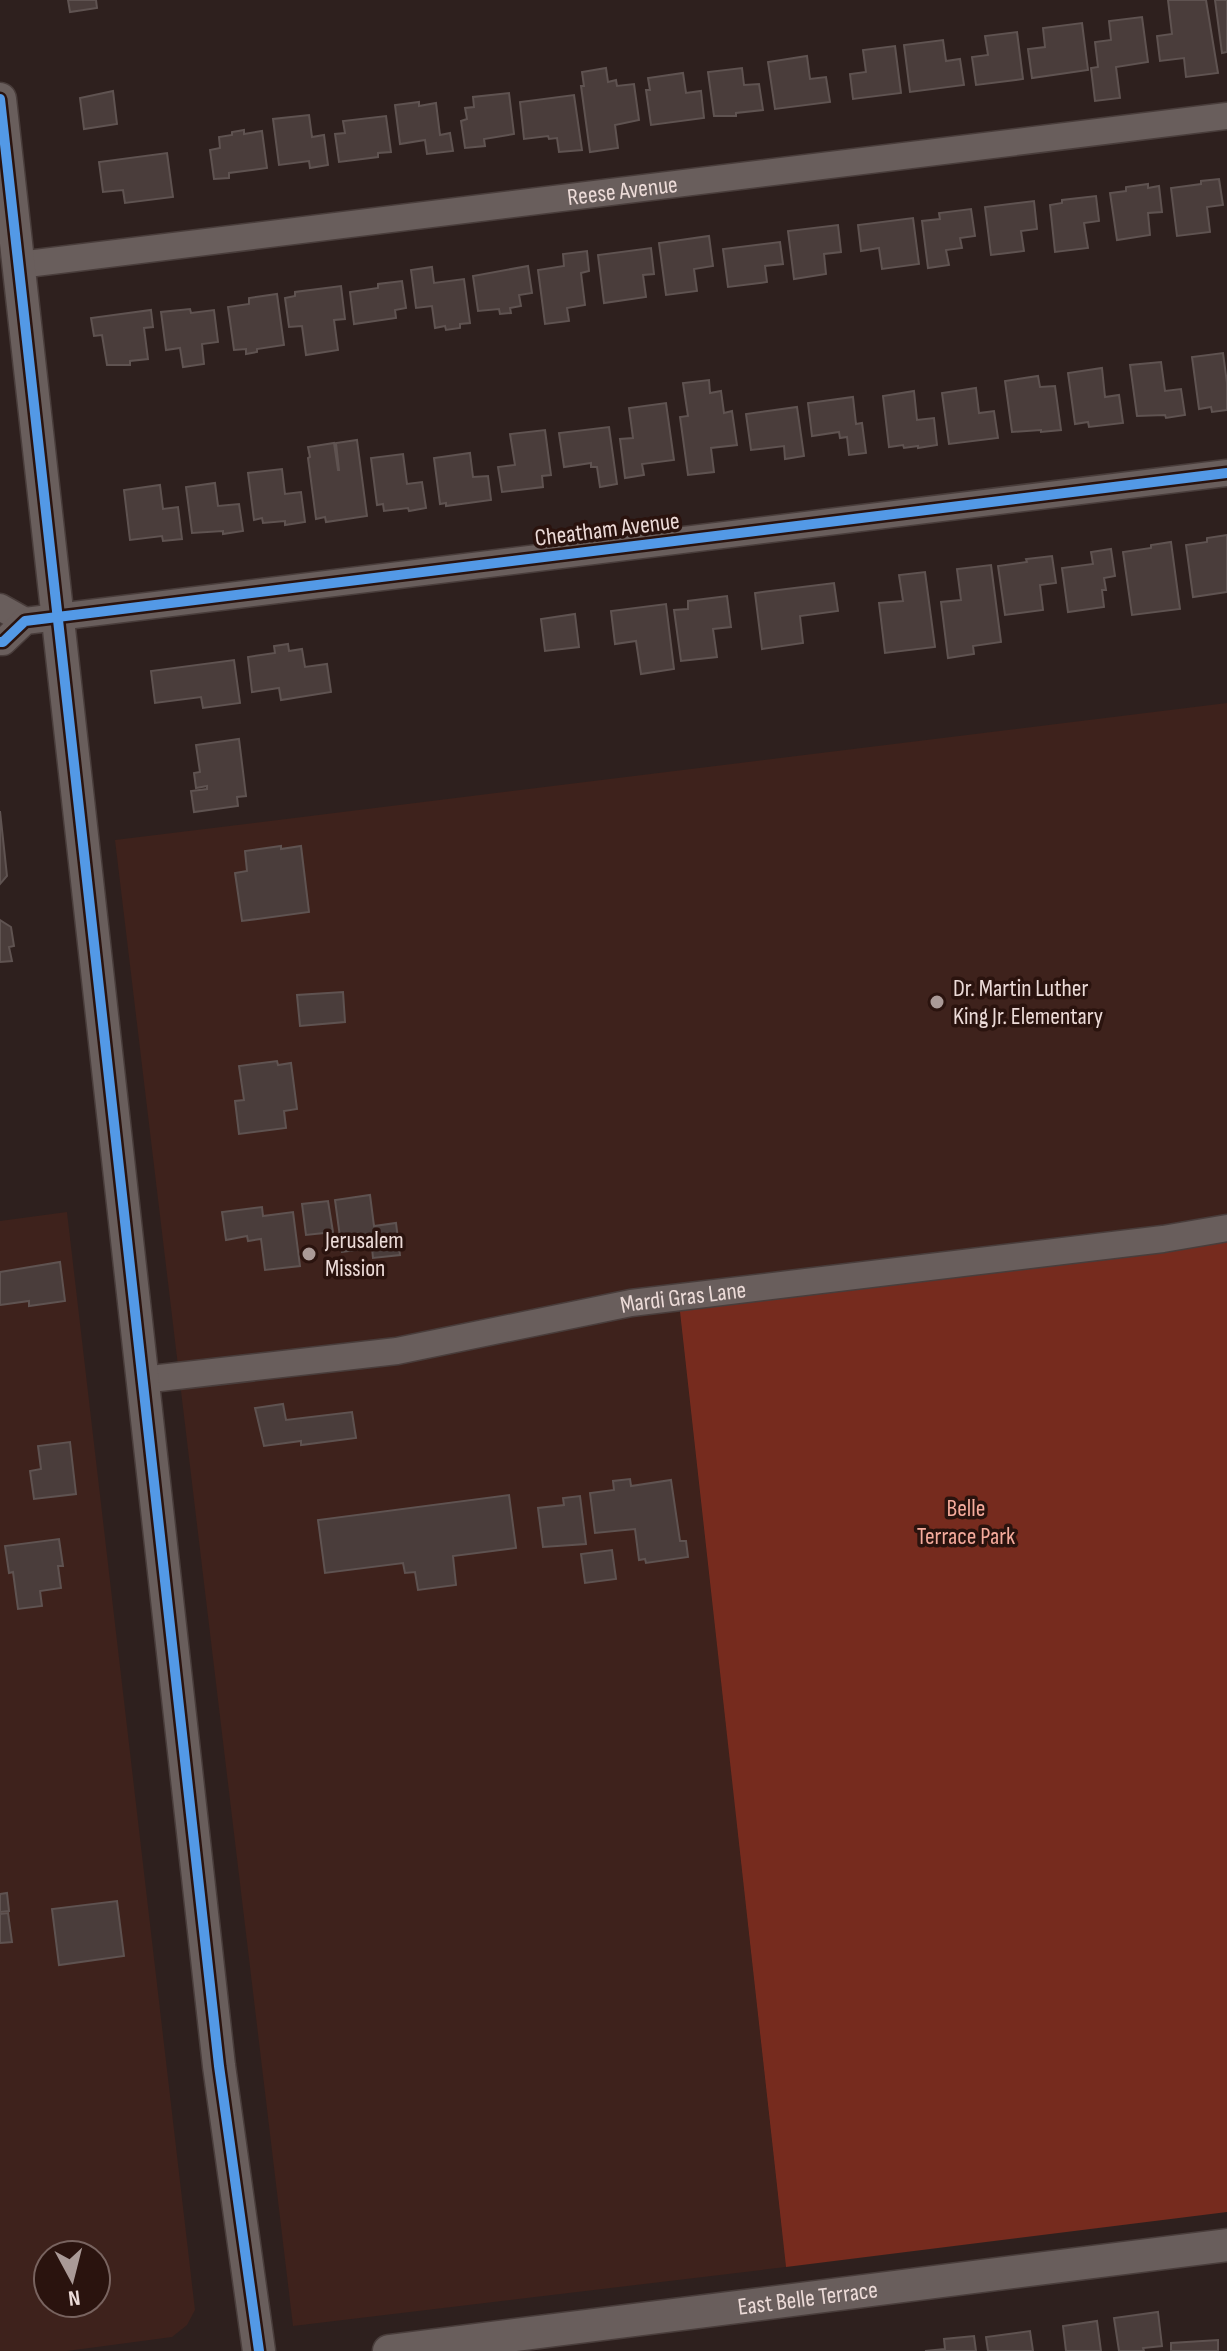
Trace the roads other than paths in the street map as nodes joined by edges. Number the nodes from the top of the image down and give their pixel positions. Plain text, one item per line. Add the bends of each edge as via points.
1 (0, 99) edge
2 (1227, 116) edge
3 (19, 265) junction
4 (1227, 473) edge
5 (0, 607) edge
6 (58, 617) junction
7 (25, 621) junction
8 (0, 642) edge
9 (1227, 1228) edge
10 (142, 1380) junction
11 (1227, 2245) edge
12 (259, 2351) edge
13 (389, 2351) edge

1 - 3 street
2 - 3 street, Reese Avenue
3 - 6 street
4 - 6 street, Cheatham Avenue
5 - 7 street
6 - 7 street, Cheatham Avenue
6 - 10 street
7 - 8 street
9 - 10 street, Mardi Gras Lane via 631,1303 397,1351
10 - 12 street via 219,2066
11 - 13 street, East Belle Terrace

